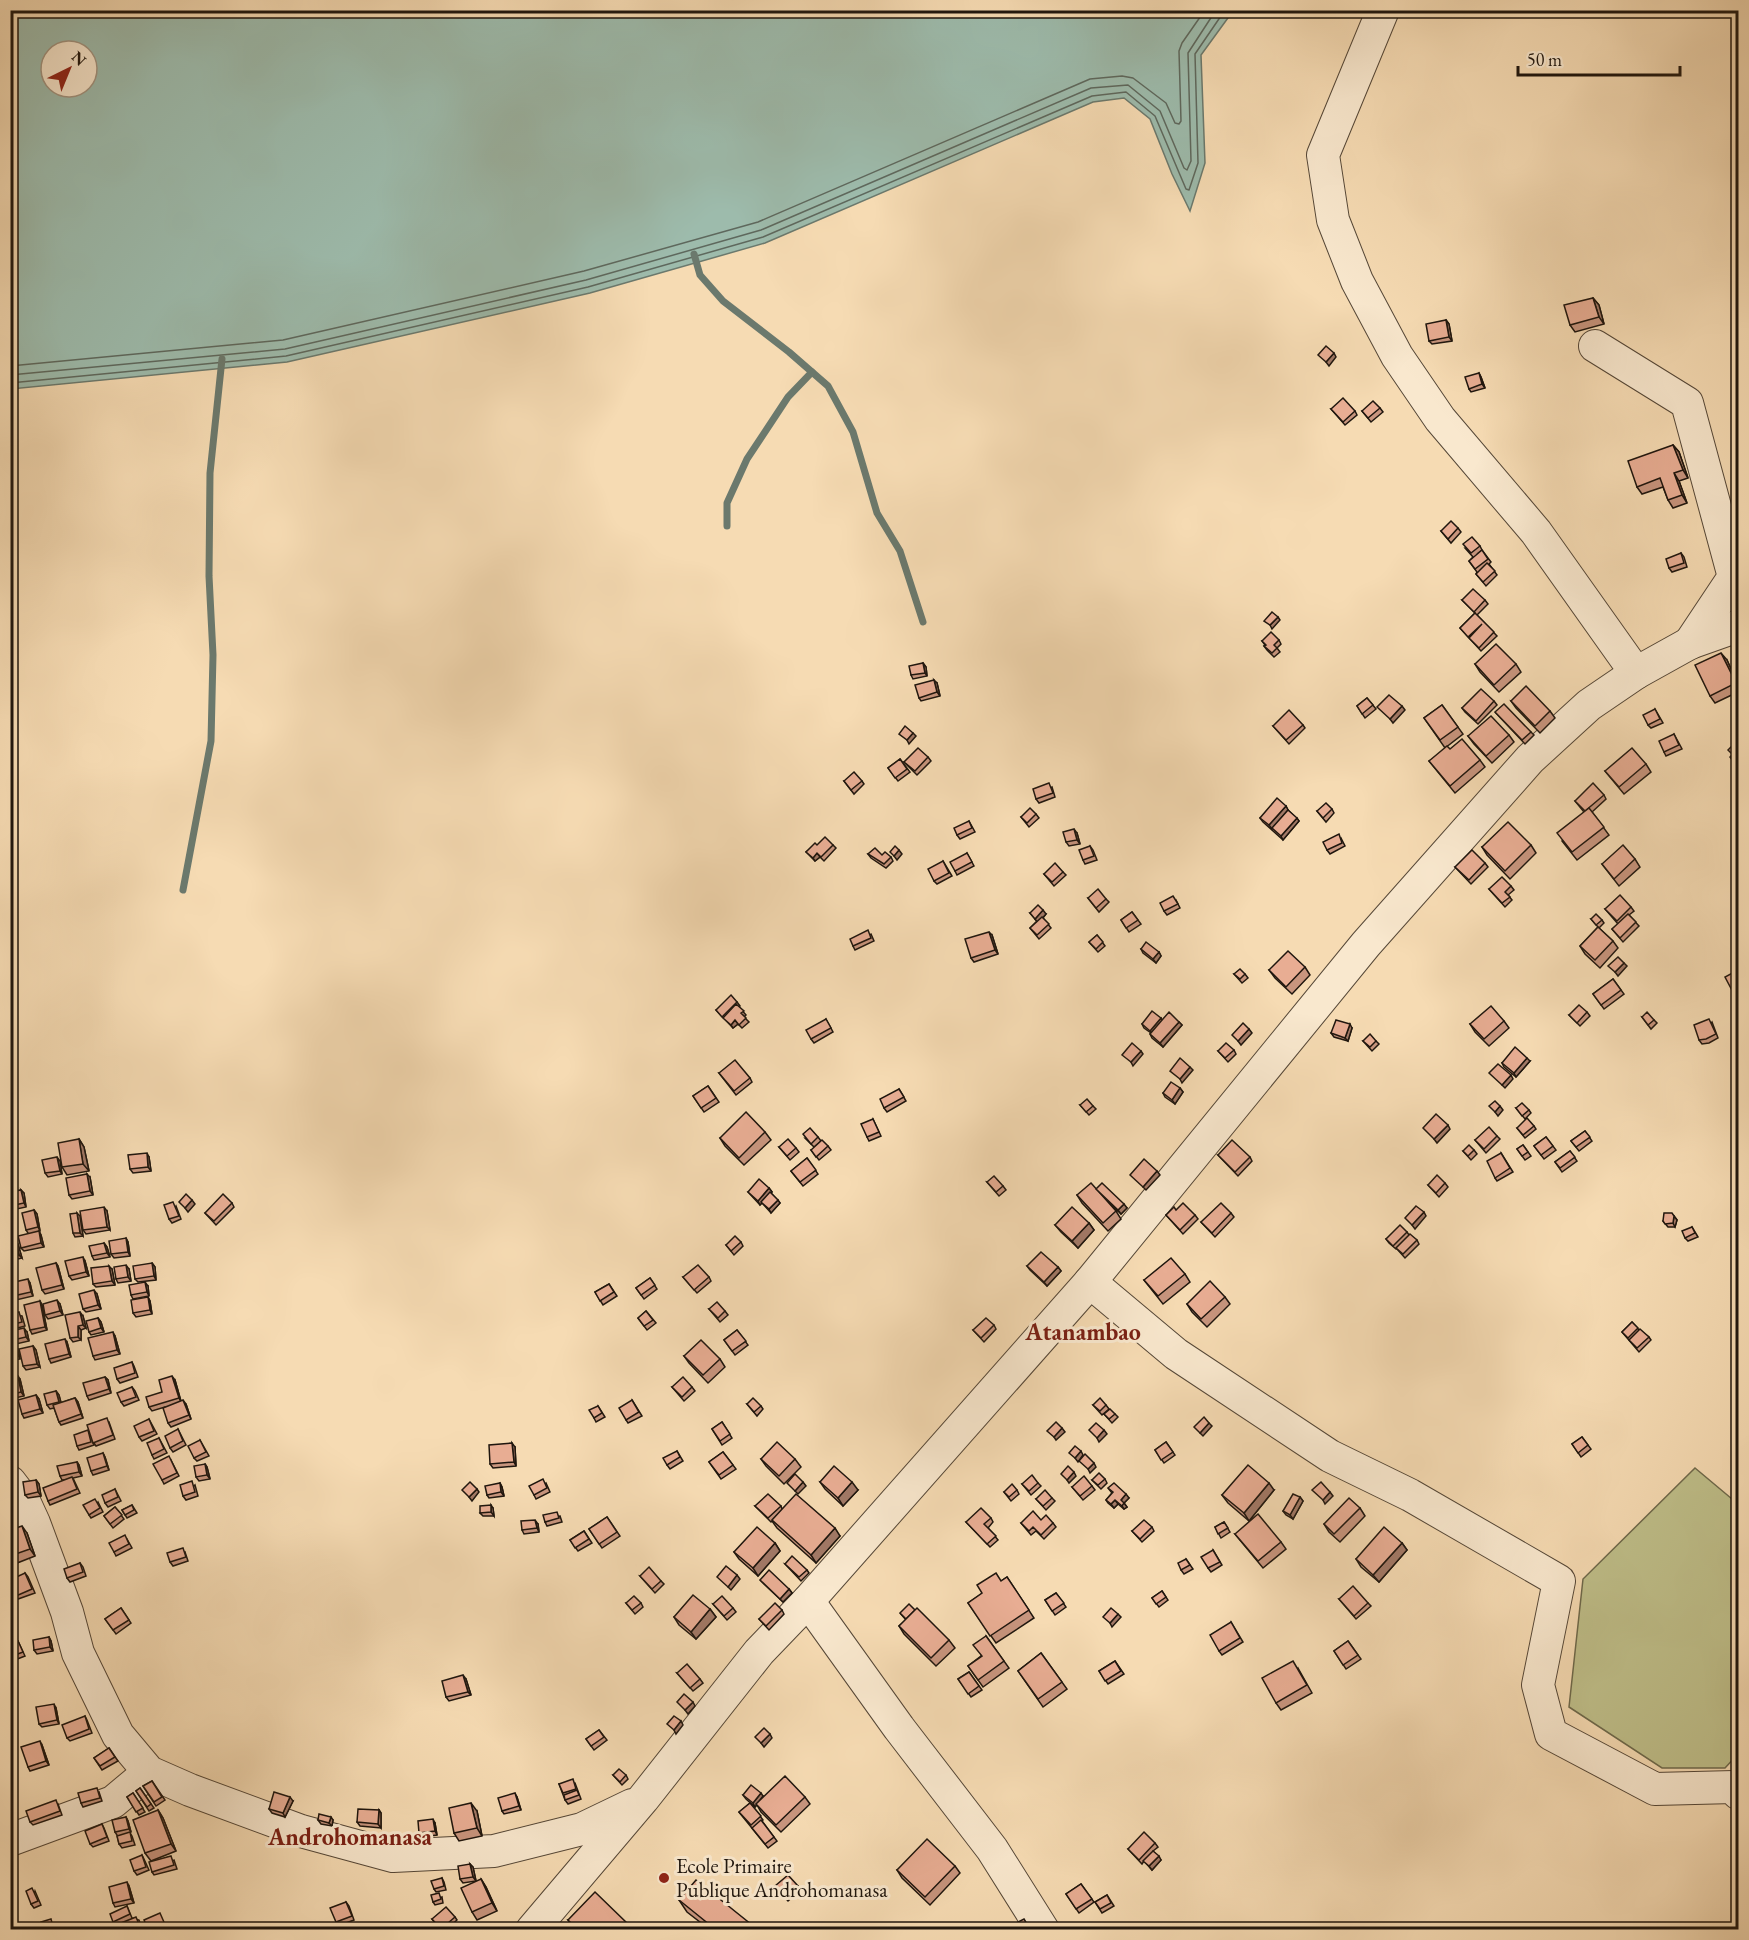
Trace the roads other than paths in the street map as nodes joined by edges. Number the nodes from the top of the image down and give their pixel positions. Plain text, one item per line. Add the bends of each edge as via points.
1 (1383, 10) edge
2 (1595, 346) dead end
3 (1738, 626) edge
4 (1690, 643) junction
5 (1636, 673) junction
6 (1090, 1282) junction
7 (10, 1482) edge
8 (808, 1601) junction
9 (149, 1772) junction
10 (1737, 1787) edge
11 (643, 1799) junction
12 (10, 1840) edge
13 (532, 1929) edge
14 (1043, 1929) edge

1 - 5 street via 1323,155 1333,220 1357,281 1403,365 1440,419 1536,532
2 - 4 street via 1687,403 1734,577
3 - 4 street
4 - 5 street
5 - 6 street via 1589,705 1530,759 1366,944
6 - 8 street
6 - 10 street via 1176,1354 1330,1455 1410,1495 1559,1581 1538,1685 1551,1734 1655,1790
7 - 9 street via 34,1523 78,1653 118,1735
8 - 11 street via 759,1652
8 - 14 street via 992,1849
9 - 11 street via 301,1831 393,1856 494,1851 582,1829
9 - 12 street via 113,1802
11 - 13 street

